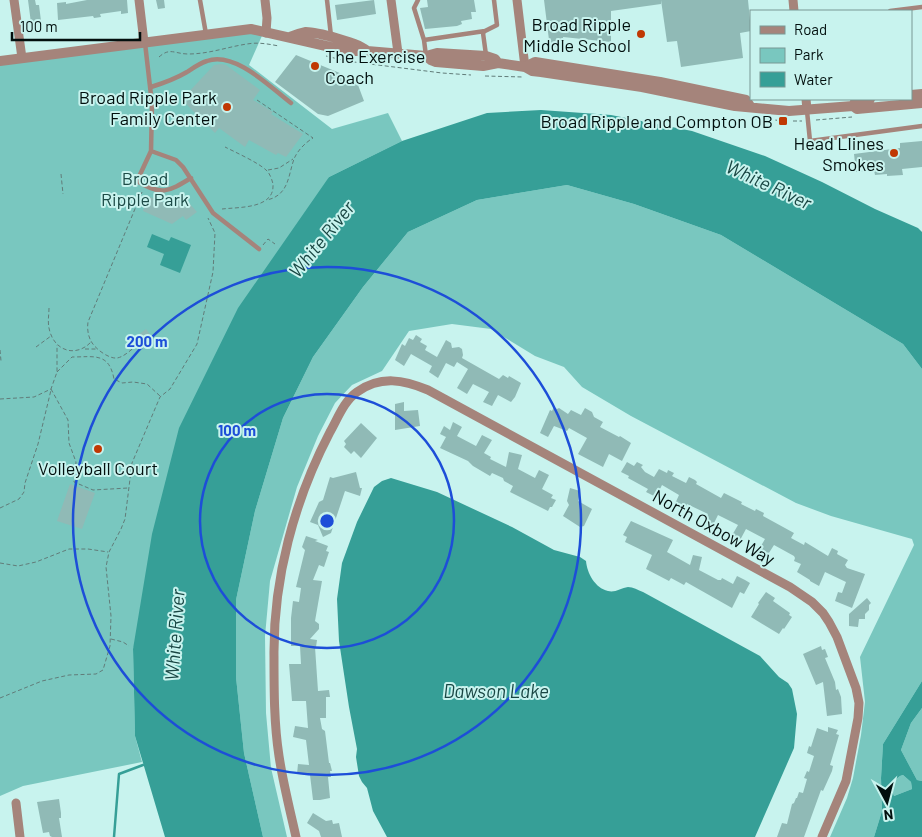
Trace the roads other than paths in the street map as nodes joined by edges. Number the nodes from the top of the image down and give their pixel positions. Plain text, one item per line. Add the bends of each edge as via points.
1 (14, 0) edge
2 (139, 0) edge
3 (200, 0) edge
4 (265, 0) edge
5 (328, 0) edge
6 (391, 0) edge
7 (418, 0) edge
8 (494, 0) edge
9 (517, 0) edge
10 (922, 7) edge
11 (902, 10) edge
12 (485, 31) junction
13 (266, 33) junction
14 (206, 34) junction
15 (331, 38) junction
16 (424, 40) junction
17 (144, 42) junction
18 (288, 42) junction
19 (367, 51) junction
20 (398, 54) junction
21 (426, 56) junction
22 (486, 56) junction
23 (22, 58) junction
24 (0, 61) edge
25 (498, 63) junction
26 (525, 67) junction
27 (151, 87) junction
28 (806, 100) edge
29 (856, 100) edge
30 (291, 103) dead end
31 (922, 103) edge
32 (852, 106) junction
33 (807, 110) junction
34 (922, 126) edge
35 (151, 152) junction
36 (191, 178) junction
37 (259, 249) road end
38 (16, 803) dead end
39 (20, 837) edge
40 (296, 837) edge
41 (822, 837) edge

1 - 23 street
2 - 17 street
3 - 14 lane
4 - 13 street
5 - 15 lane
6 - 20 street
7 - 16 lane via 414,8
8 - 12 lane via 497,25
9 - 26 street
10 - 11 lane
12 - 16 lane
12 - 22 lane
13 - 14 street via 251,29
13 - 18 street
14 - 17 street
15 - 18 street via 306,32
15 - 19 street via 354,43
16 - 21 lane
17 - 23 street
17 - 27 lane
18 - 19 street via 295,40 343,50
19 - 20 street
20 - 21 street
21 - 22 street via 437,53
21 - 25 street via 436,62 483,66
22 - 25 street
23 - 24 street
25 - 26 street
26 - 33 street via 532,71 642,87 750,112
27 - 30 lane via 207,61 221,58 245,69
27 - 35 lane
28 - 33 street
29 - 32 street
31 - 32 street via 857,109
32 - 33 street
33 - 34 lane via 810,141
35 - 36 lane via 176,160
35 - 36 lane via 137,182 152,190 165,191
36 - 37 lane via 213,213
38 - 39 street
40 - 41 street, North Oxbow Way via 282,775 277,734 274,656 280,578 287,541 321,449 348,400 372,383 392,379 428,390 784,584 818,608 837,637 859,702 846,781

